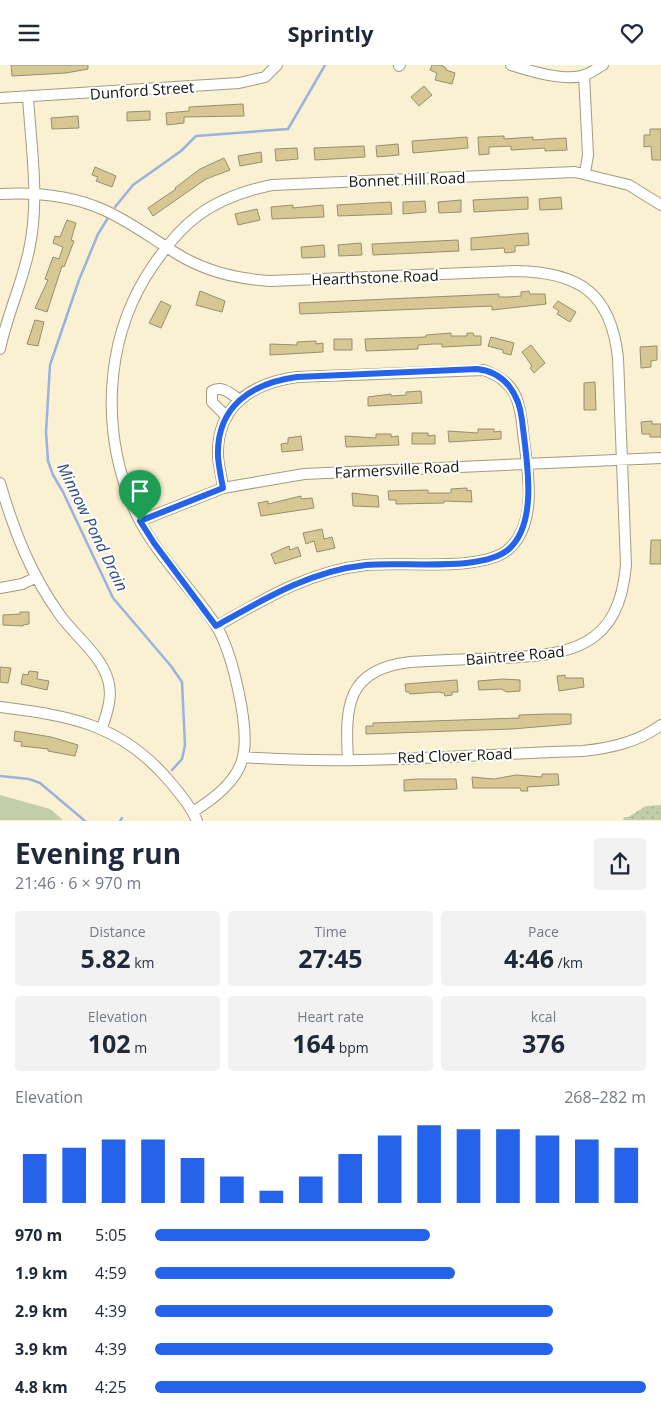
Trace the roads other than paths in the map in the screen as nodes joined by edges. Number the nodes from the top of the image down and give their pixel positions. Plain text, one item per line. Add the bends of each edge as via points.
1 (277, 65) edge
2 (511, 65) edge
3 (603, 65) edge
4 (584, 75) junction
5 (28, 97) junction
6 (0, 98) edge
7 (585, 173) junction
8 (0, 194) edge
9 (33, 194) junction
10 (661, 205) edge
11 (167, 247) junction
12 (0, 349) edge
13 (240, 400) junction
14 (227, 417) junction
15 (661, 457) edge
16 (622, 459) junction
17 (526, 463) junction
18 (0, 483) edge
19 (223, 488) junction
20 (140, 521) junction
21 (35, 578) junction
22 (0, 588) edge
23 (216, 626) junction
24 (0, 707) edge
25 (661, 725) edge
26 (102, 728) junction
27 (243, 757) junction
28 (348, 760) junction
29 (195, 816) edge

1 - 5 street, Dunford Street via 265,77 239,83
2 - 4 street via 535,73
3 - 4 street
4 - 7 street via 588,155
5 - 6 street, Dunford Street
5 - 9 street
7 - 10 street, Bonnet Hill Road via 629,185
7 - 11 street, Bonnet Hill Road via 272,185 224,198 187,225
8 - 9 street, Hearthstone Road
9 - 11 street, Hearthstone Road via 63,196 104,209
9 - 12 street via 29,249
11 - 16 street, Hearthstone Road via 204,267 262,281 516,271 550,273 574,280 602,306 616,342
11 - 20 street, Bonnet Hill Road via 128,311 112,382 116,451 131,503
13 - 14 street
13 - 14 street via 223,389 212,391 212,402
13 - 17 street via 269,382 297,377 484,370 513,388 521,408
14 - 19 street via 218,458
15 - 16 street, Farmersville Road
16 - 17 street, Farmersville Road
16 - 28 street, Baintree Road via 625,580 620,598 594,638 567,652 396,663 373,673 363,680 349,702 346,725
17 - 19 street, Farmersville Road via 325,472
17 - 23 street via 528,506 525,521 520,535 504,554 489,560 463,563 366,565 322,574 276,592
18 - 21 street
19 - 20 street, Farmersville Road
20 - 23 street, Bonnet Hill Road
21 - 22 street
21 - 26 street via 68,627 103,667 111,691
23 - 27 street, Bonnet Hill Road via 227,649 238,689
24 - 26 street via 46,713
25 - 28 street, Red Clover Road via 638,739 582,751
26 - 29 street via 152,762
27 - 28 street, Red Clover Road via 291,761
27 - 29 street via 232,778

